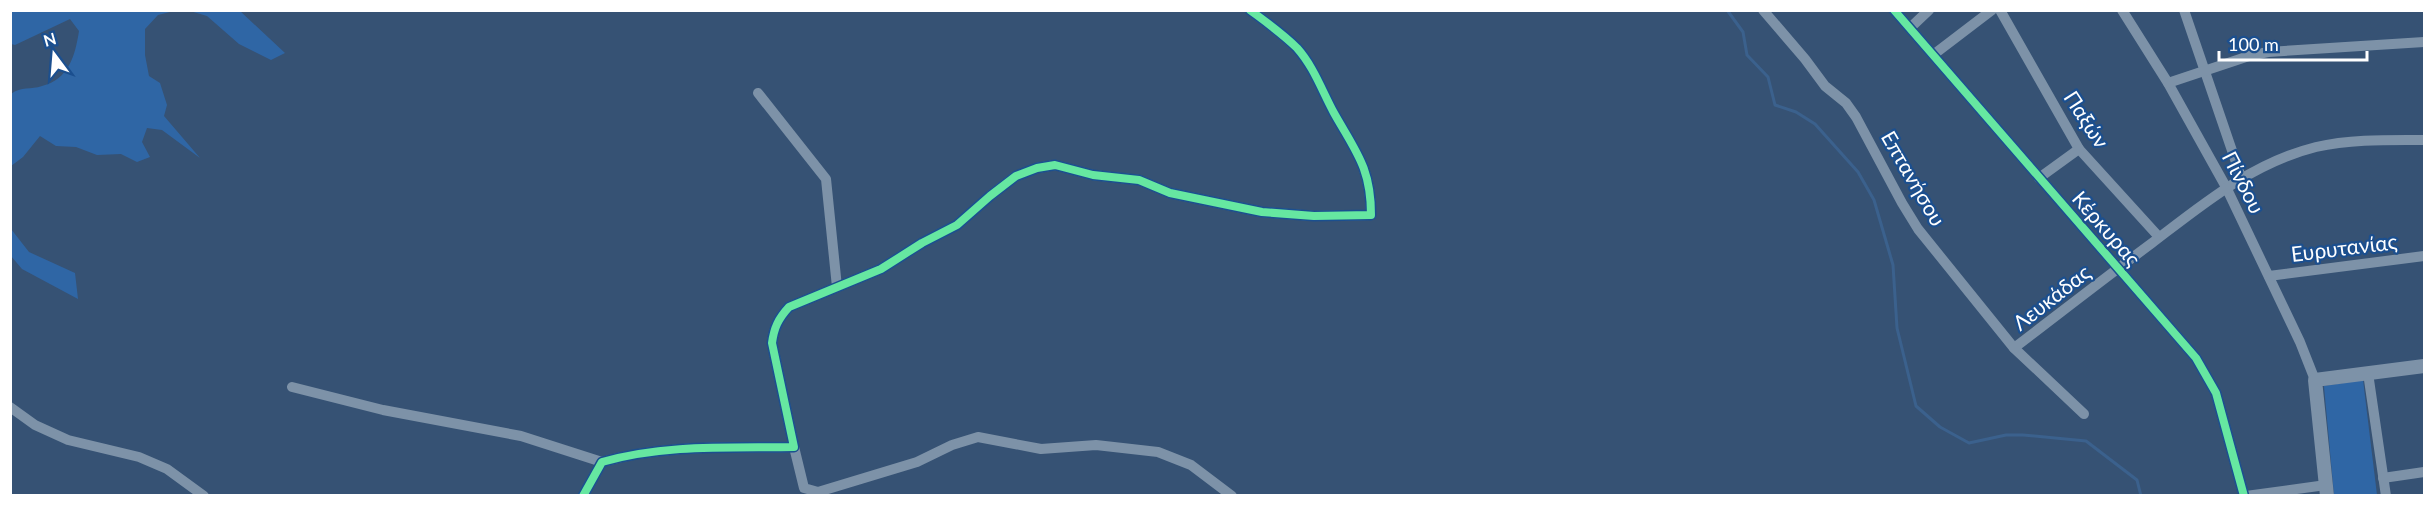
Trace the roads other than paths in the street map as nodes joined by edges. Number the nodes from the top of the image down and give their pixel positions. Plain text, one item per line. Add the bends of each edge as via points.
1 (1250, 10) edge
2 (1763, 10) edge
3 (1894, 10) edge
4 (1929, 10) edge
5 (1992, 10) edge
6 (2000, 10) edge
7 (2121, 10) edge
8 (2184, 10) edge
9 (1910, 28) junction
10 (2424, 42) edge
11 (1933, 54) junction
12 (2205, 72) junction
13 (2168, 83) junction
14 (758, 93) dead end
15 (2424, 140) edge
16 (2079, 149) junction
17 (2241, 177) junction
18 (2039, 178) junction
19 (2226, 187) junction
20 (2158, 237) junction
21 (2424, 256) edge
22 (2118, 268) junction
23 (2269, 276) junction
24 (837, 287) junction
25 (2014, 348) junction
26 (2424, 366) edge
27 (2367, 373) junction
28 (2315, 380) junction
29 (292, 387) dead end
30 (10, 407) edge
31 (2084, 414) dead end
32 (794, 447) junction
33 (602, 462) junction
34 (2424, 472) edge
35 (2383, 478) junction
36 (2326, 490) edge
37 (204, 495) edge
38 (583, 495) edge
39 (1232, 495) edge
40 (2245, 495) edge
41 (2386, 495) edge

1 - 24 street via 1298,49 1318,80 1361,157 1371,193 1371,215 1262,212 1170,193 1139,180 1093,175 1055,165 1037,168 1007,183 957,225 881,269
2 - 25 street, Επτανήσου via 1825,86 1850,109 1918,229
3 - 9 street, Κέρκυρας
4 - 9 street
5 - 11 street
6 - 16 street, Παξών
7 - 13 street, Πίνδου
8 - 12 street
9 - 11 street, Κέρκυρας
10 - 12 street via 2289,49 2249,56
11 - 18 street, Κέρκυρας
12 - 13 street
12 - 17 street
13 - 19 street, Πίνδου
14 - 24 street via 826,179
15 - 17 street, Λευκάδας via 2367,140 2322,146 2281,158
16 - 18 street
16 - 20 street, Παξών
17 - 19 street, Λευκάδας
18 - 22 street, Κέρκυρας
19 - 20 street, Λευκάδας
19 - 23 street, Πίνδου
20 - 22 street, Λευκάδας
21 - 23 street, Ευρυτανίας
22 - 25 street, Λευκάδας
22 - 40 street, Κέρκυρας via 2189,348 2209,377
23 - 28 street, Πίνδου
24 - 32 street via 789,307 774,327 772,344
25 - 31 street, Επτανήσου
26 - 27 street
27 - 28 street
27 - 35 street
28 - 36 street
29 - 33 street via 382,410 521,436
30 - 37 street via 35,425 68,440 139,457 167,469
32 - 33 street via 657,450
32 - 39 street via 804,488 818,492 918,462 978,437 1041,449 1096,445 1158,452 1191,465
33 - 38 street
34 - 35 street
35 - 41 street
36 - 40 street

